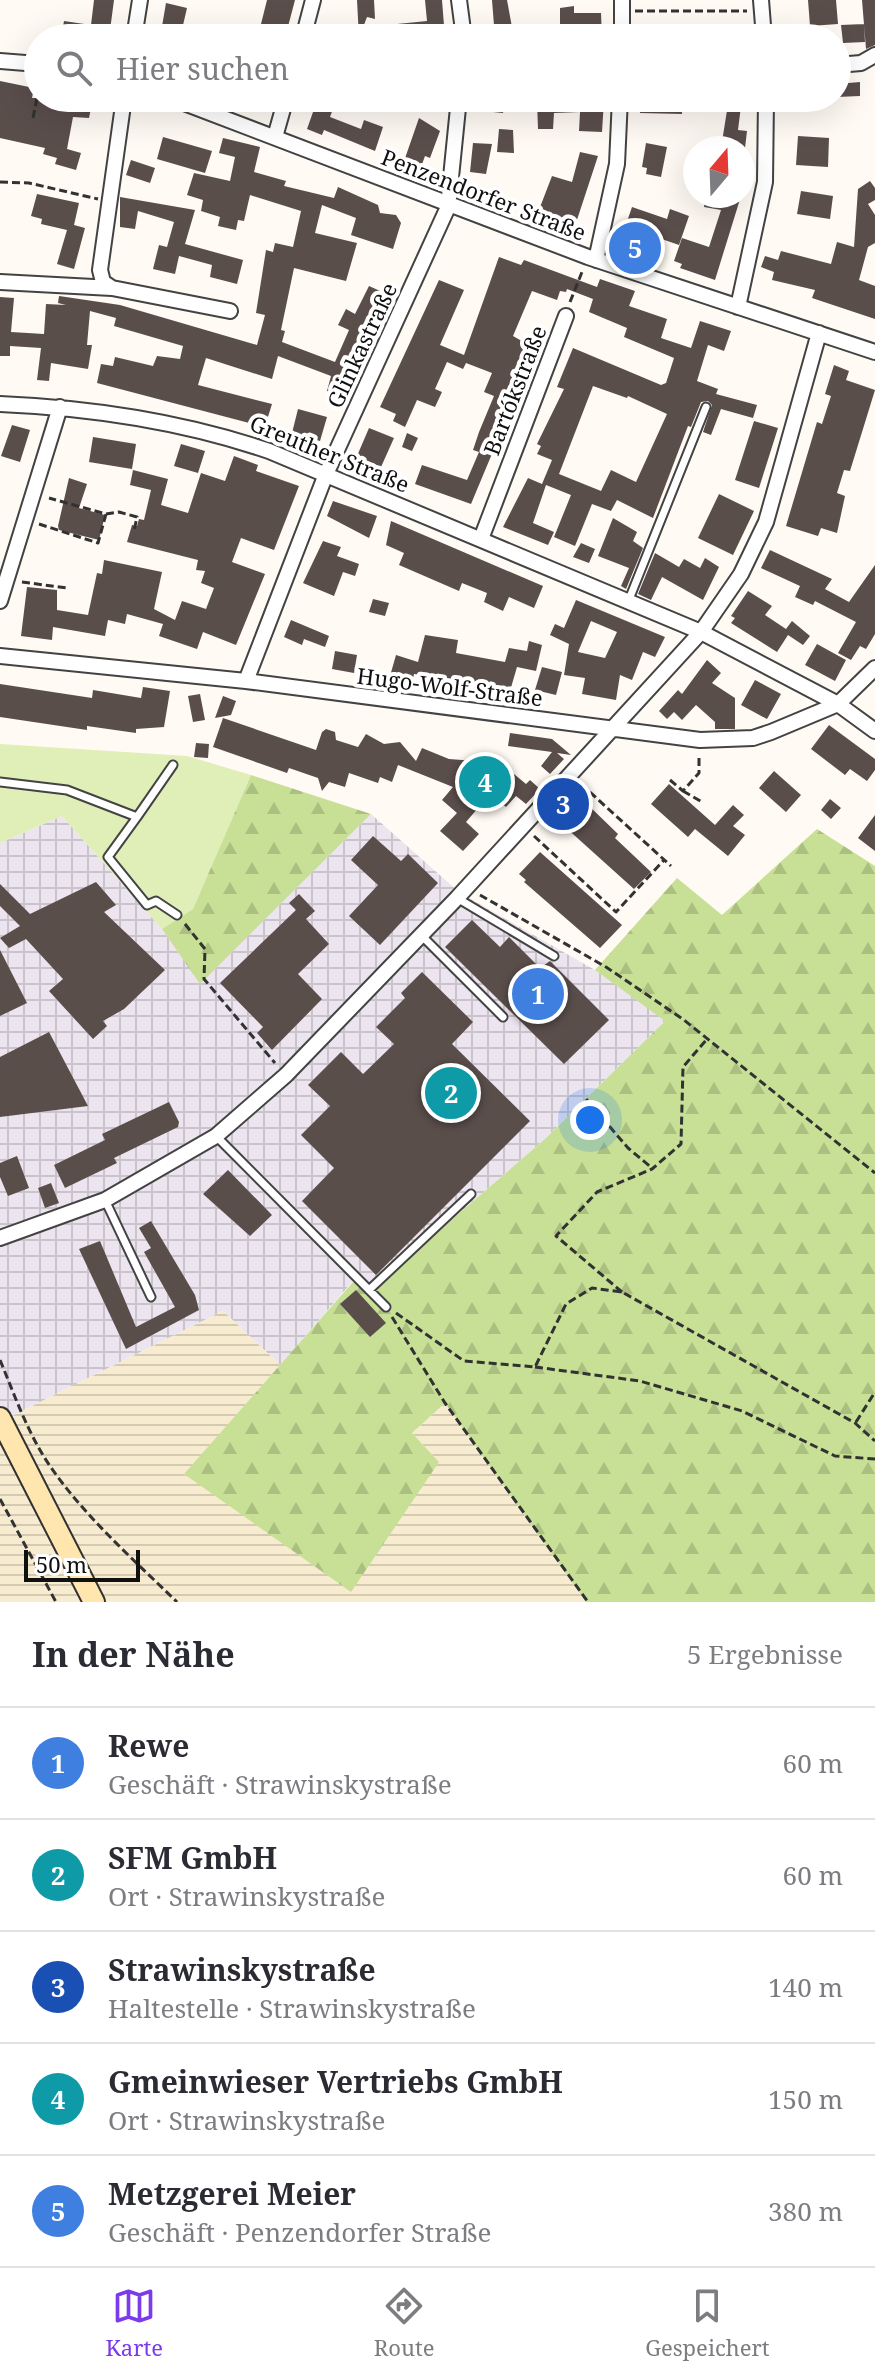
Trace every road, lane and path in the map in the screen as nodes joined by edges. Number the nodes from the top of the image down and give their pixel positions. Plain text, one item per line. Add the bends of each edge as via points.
1 (140, 0) edge
2 (313, 0) edge
3 (459, 0) edge
4 (622, 5) edge
5 (761, 6) edge
6 (136, 24) edge
7 (307, 24) edge
8 (462, 24) edge
9 (875, 55) edge
10 (0, 61) edge
11 (24, 63) edge
12 (851, 64) edge
13 (33, 112) edge
14 (122, 112) edge
15 (208, 112) edge
16 (282, 112) edge
17 (458, 112) edge
18 (619, 112) edge
19 (766, 112) edge
20 (33, 118) dead end
21 (275, 137) junction
22 (0, 182) edge
23 (109, 201) junction
24 (448, 207) junction
25 (592, 259) junction
26 (0, 282) edge
27 (112, 288) junction
28 (738, 307) junction
29 (230, 311) dead end
30 (566, 316) joint
31 (819, 333) junction
32 (875, 352) edge
33 (0, 404) edge
34 (60, 407) junction
35 (706, 407) dead end
36 (326, 474) junction
37 (33, 494) junction
38 (106, 514) junction
39 (26, 518) junction
40 (134, 531) dead end
41 (481, 539) junction
42 (7, 580) junction
43 (67, 588) dead end
44 (0, 601) edge
45 (628, 602) junction
46 (701, 632) junction
47 (0, 656) edge
48 (875, 668) edge
49 (246, 681) junction
50 (838, 704) junction
51 (610, 728) junction
52 (875, 731) edge
53 (700, 740) junction
54 (173, 765) dead end
55 (569, 773) junction
56 (670, 780) dead end
57 (0, 782) edge
58 (683, 791) junction
59 (702, 802) dead end
60 (137, 817) junction
61 (522, 826) junction
62 (664, 860) junction
63 (671, 866) dead end
64 (462, 893) junction
65 (177, 915) joint
66 (421, 935) junction
67 (554, 956) dead end
68 (503, 1017) dead end
69 (707, 1039) junction
70 (286, 1075) junction
71 (586, 1099) dead end
72 (216, 1136) junction
73 (652, 1169) junction
74 (875, 1173) edge
75 (471, 1194) dead end
76 (105, 1200) junction
77 (0, 1238) edge
78 (369, 1290) junction
79 (622, 1292) junction
80 (151, 1297) dead end
81 (386, 1307) junction
82 (0, 1360) edge
83 (535, 1367) junction
84 (875, 1392) edge
85 (0, 1418) edge
86 (855, 1423) junction
87 (875, 1441) edge
88 (875, 1459) edge
89 (0, 1499) edge
90 (56, 1602) edge
91 (94, 1602) edge
92 (177, 1602) edge
93 (588, 1602) edge

1 - 6 street
2 - 7 street
3 - 8 street
4 - 5 path
9 - 12 street
10 - 11 street
13 - 20 path
14 - 23 street
15 - 21 street, Penzendorfer Straße
16 - 21 street
17 - 24 street, Glinkastraße
18 - 25 street via 617,164
19 - 28 street via 765,182
21 - 24 street, Penzendorfer Straße
22 - 23 path
23 - 27 street via 100,270 103,282
24 - 25 street, Penzendorfer Straße
24 - 36 street, Glinkastraße
25 - 28 street, Penzendorfer Straße
25 - 30 path, Bartókstraße
26 - 27 street
27 - 29 street
28 - 31 street, Penzendorfer Straße
30 - 41 street, Bartókstraße
31 - 32 street, Penzendorfer Straße
31 - 46 street via 766,522 741,574
33 - 34 street, Greuther Straße
34 - 36 street, Greuther Straße via 183,425
34 - 37 street
35 - 45 lane
36 - 41 street, Greuther Straße
36 - 49 street, Glinkastraße
37 - 38 path
37 - 39 street
38 - 39 path via 98,543
38 - 40 path via 137,517
39 - 42 street
41 - 45 street, Greuther Straße
42 - 43 path
42 - 44 street
45 - 46 street, Greuther Straße
46 - 50 street, Greuther Straße
46 - 51 street
47 - 49 street, Hugo-Wolf-Straße
48 - 50 street, Hugo-Wolf-Straße
49 - 51 street, Hugo-Wolf-Straße
50 - 52 street, Greuther Straße
50 - 53 street, Hugo-Wolf-Straße via 753,738
51 - 53 street, Hugo-Wolf-Straße
51 - 55 street
53 - 58 path via 699,773
54 - 60 lane
55 - 61 street
55 - 62 path
56 - 58 path
57 - 60 lane via 67,790
58 - 59 path
60 - 65 lane via 108,857 147,905 156,901
61 - 62 path via 616,912
61 - 64 street
62 - 63 path
64 - 66 street
64 - 67 lane
64 - 69 path via 606,967
65 - 70 path via 205,949 204,979
66 - 68 lane
66 - 70 street
69 - 73 path via 683,1067 681,1144
69 - 74 path
70 - 72 street
71 - 73 path
72 - 76 street
72 - 78 lane
73 - 79 path via 597,1192 556,1236
75 - 78 lane
76 - 77 street
76 - 80 lane
78 - 81 lane
79 - 83 path via 592,1288 566,1304
79 - 86 path
81 - 83 path via 464,1361
81 - 93 path via 445,1403
82 - 92 path via 51,1467
83 - 88 path via 640,1381 742,1411 835,1456
84 - 86 path
85 - 91 main road
86 - 87 path
89 - 90 path

